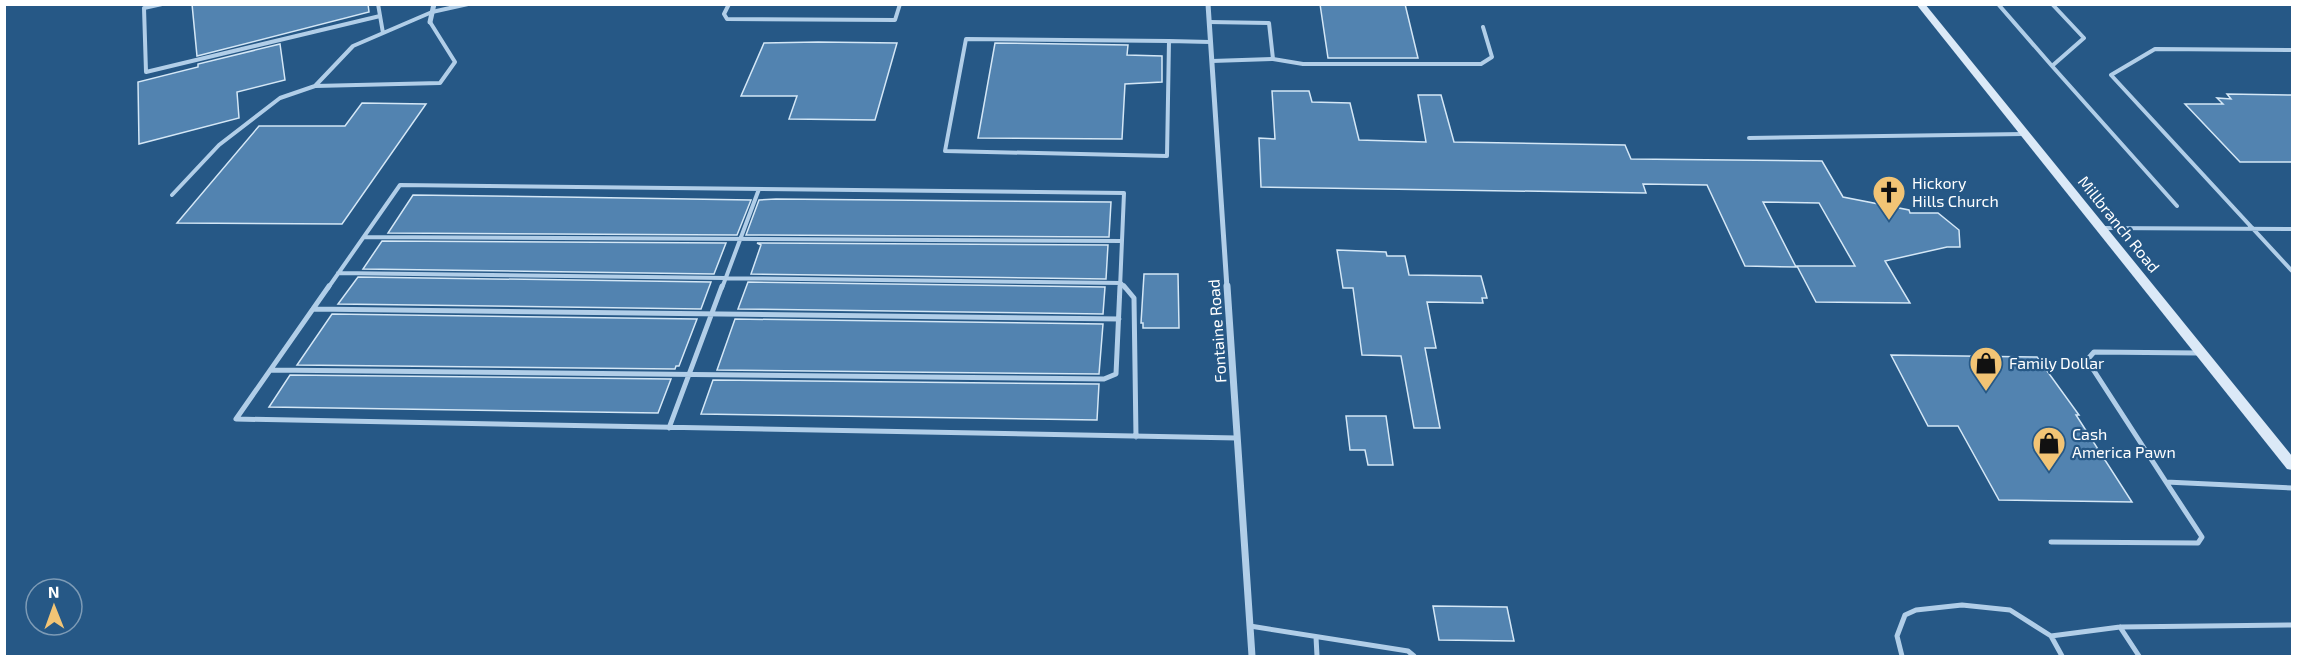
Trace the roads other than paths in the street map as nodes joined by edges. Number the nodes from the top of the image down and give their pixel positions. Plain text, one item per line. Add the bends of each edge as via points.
1 (162, 4) edge
2 (378, 4) edge
3 (434, 4) edge
4 (468, 4) edge
5 (729, 4) edge
6 (900, 4) edge
7 (1208, 4) edge
8 (1920, 4) edge
9 (1998, 4) edge
10 (2052, 4) edge
11 (432, 12) junction
12 (380, 16) junction
13 (430, 22) joint
14 (1209, 22) junction
15 (1483, 27) dead end
16 (383, 33) junction
17 (1169, 41) junction
18 (1210, 42) junction
19 (2292, 50) edge
20 (1273, 59) junction
21 (1212, 61) junction
22 (2052, 66) junction
23 (315, 86) junction
24 (2024, 134) junction
25 (1749, 138) dead end
26 (759, 189) junction
27 (172, 195) dead end
28 (2177, 206) dead end
29 (2101, 228) junction
30 (2253, 229) junction
31 (2292, 229) edge
32 (364, 237) junction
33 (740, 240) junction
34 (1122, 241) junction
35 (2292, 271) edge
36 (338, 273) junction
37 (725, 279) junction
38 (1120, 283) junction
39 (313, 309) junction
40 (712, 314) junction
41 (1119, 319) junction
42 (2202, 353) junction
43 (271, 370) junction
44 (689, 374) junction
45 (669, 428) junction
46 (1136, 437) junction
47 (1237, 438) junction
48 (2292, 465) edge
49 (2166, 483) junction
50 (2292, 488) edge
51 (2051, 542) dead end
52 (2292, 625) edge
53 (1250, 627) junction
54 (2120, 627) junction
55 (2051, 636) junction
56 (1316, 637) junction
57 (1252, 657) edge
58 (1317, 657) edge
59 (1414, 657) edge
60 (1902, 657) edge
61 (2062, 657) edge
62 (2139, 657) edge

1 - 12 lane via 144,9 146,72
2 - 12 lane
3 - 11 street
4 - 11 lane
5 - 6 lane via 724,14 727,19 895,20
7 - 14 street, Fontaine Road
8 - 24 main road, Millbranch Road
9 - 22 lane
10 - 22 lane via 2084,38
11 - 13 street
11 - 16 lane
12 - 16 lane
13 - 23 lane via 455,62 440,83
14 - 18 street, Fontaine Road
14 - 20 lane via 1269,23
15 - 20 lane via 1492,57 1481,64 1303,64
16 - 23 lane via 353,46
17 - 17 lane via 966,39 945,151 1167,156
17 - 18 lane
18 - 21 street, Fontaine Road
19 - 30 lane via 2155,49 2111,75
20 - 21 lane
21 - 47 street, Fontaine Road
22 - 28 lane
23 - 27 lane via 280,99 219,145
24 - 25 lane
24 - 29 main road, Millbranch Road
26 - 32 lane via 400,185
26 - 33 lane
26 - 34 lane via 1124,193
29 - 30 lane
29 - 42 main road, Millbranch Road
30 - 31 lane
30 - 35 lane
32 - 33 lane
32 - 36 lane
33 - 34 lane
33 - 37 lane
34 - 38 lane
36 - 37 lane
36 - 39 lane
37 - 38 lane
37 - 40 lane
38 - 41 lane
38 - 46 lane via 1134,298
39 - 40 lane
39 - 43 lane
40 - 41 lane
40 - 44 lane
41 - 44 lane via 1116,374 1104,379
42 - 48 main road, Millbranch Road
42 - 49 lane via 2094,352 2087,360
43 - 44 lane
43 - 45 lane via 236,419
44 - 45 lane
45 - 46 lane
46 - 47 lane
47 - 53 street, Fontaine Road
49 - 50 lane
49 - 51 lane via 2202,537 2198,543
52 - 54 lane
53 - 56 lane
53 - 57 street, Fontaine Road
54 - 55 lane
54 - 62 lane
55 - 60 lane via 2010,610 1962,605 1916,610 1905,615 1897,636
55 - 61 lane
56 - 58 lane
56 - 59 lane via 1408,651

